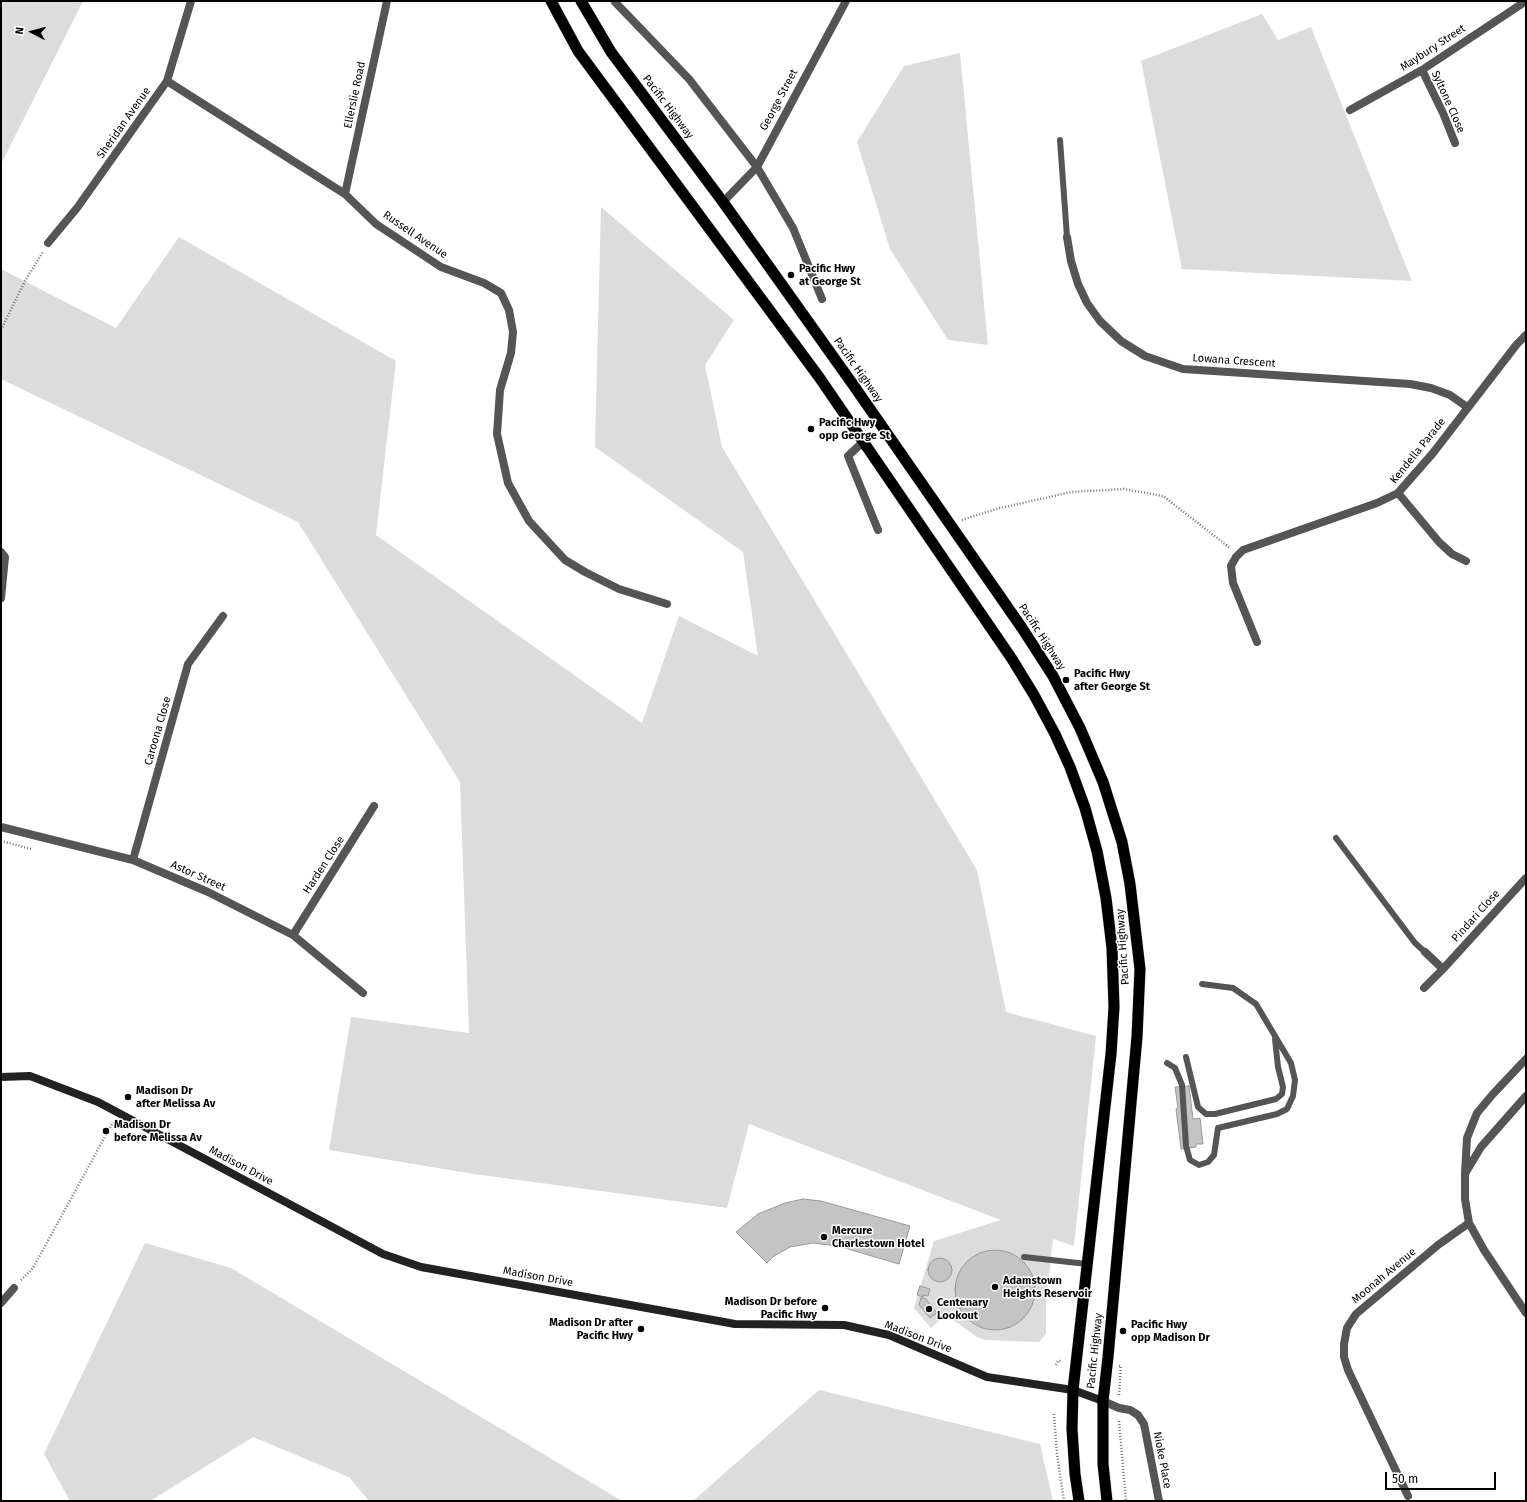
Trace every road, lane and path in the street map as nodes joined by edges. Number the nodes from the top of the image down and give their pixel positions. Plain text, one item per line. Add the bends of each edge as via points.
1 (191, 1) edge
2 (387, 1) edge
3 (551, 1) edge
4 (582, 1) edge
5 (846, 1) edge
6 (1526, 1) edge
7 (615, 2) dead end
8 (1422, 70) junction
9 (167, 81) junction
10 (1350, 110) dead end
11 (1060, 140) dead end
12 (1455, 143) dead end
13 (756, 167) junction
14 (345, 194) junction
15 (723, 202) junction
16 (1067, 237) joint
17 (48, 243) joint
18 (822, 299) dead end
19 (1, 330) edge
20 (1526, 335) edge
21 (1467, 407) junction
22 (864, 442) junction
23 (1398, 493) junction
24 (949, 524) junction
25 (878, 530) dead end
26 (1, 552) edge
27 (1238, 555) junction
28 (1466, 561) dead end
29 (1, 598) edge
30 (667, 604) dead end
31 (223, 616) dead end
32 (1257, 642) dead end
33 (374, 806) dead end
34 (1, 827) edge
35 (1336, 838) dead end
36 (1, 840) edge
37 (31, 849) dead end
38 (133, 860) junction
39 (1526, 878) edge
40 (292, 935) junction
41 (1424, 952) joint
42 (1443, 969) junction
43 (1202, 984) dead end
44 (1424, 988) dead end
45 (363, 993) dead end
46 (1275, 1037) junction
47 (1186, 1056) dead end
48 (1526, 1059) edge
49 (1167, 1063) dead end
50 (1, 1076) edge
51 (1526, 1096) edge
52 (118, 1112) junction
53 (1465, 1174) junction
54 (1469, 1223) junction
55 (1024, 1257) dead end
56 (1087, 1264) junction
57 (14, 1288) joint
58 (1, 1304) edge
59 (1526, 1313) edge
60 (1062, 1361) dead end
61 (1056, 1365) dead end
62 (1119, 1366) dead end
63 (1073, 1390) junction
64 (1119, 1395) dead end
65 (1103, 1401) junction
66 (1054, 1414) dead end
67 (1119, 1421) dead end
68 (1408, 1496) dead end
69 (1064, 1501) edge
70 (1079, 1501) edge
71 (1107, 1501) edge
72 (1126, 1501) edge
73 (1159, 1501) edge

1 - 9 street, Sheridan Avenue
2 - 14 street, Ellerslie Road
3 - 22 highway, Pacific Highway via 578,51 819,377
4 - 15 highway, Pacific Highway via 611,52
5 - 13 street, George Street
6 - 8 street, Maybury Street
7 - 13 street via 689,79
8 - 10 street, Maybury Street
8 - 12 street, Syltone Close via 1444,113
9 - 14 street, Russell Avenue
9 - 17 street, Sheridan Avenue via 77,208
11 - 16 lane
13 - 15 street, George Street
13 - 18 street via 793,228
14 - 30 street, Russell Avenue via 376,224 442,268 484,283 501,293 509,310 513,332 500,390 497,434 508,483 529,521 565,560 619,589
15 - 24 highway, Pacific Highway
16 - 21 street, Lowana Crescent via 1071,261 1087,303 1100,321 1121,341 1145,356 1183,368 1410,384 1450,395
17 - 19 path via 25,281
20 - 21 street, Kendella Parade via 1516,344
21 - 23 street, Kendella Parade via 1433,453
22 - 25 street via 848,456
22 - 56 highway, Pacific Highway via 1034,695 1070,767 1097,851 1112,948 1114,1007
23 - 27 street, Kendella Parade via 1378,503 1243,550
23 - 28 street via 1439,542 1452,554
24 - 27 path via 996,509 1071,492 1124,489 1163,496
24 - 65 highway, Pacific Highway via 1053,676 1080,728 1103,782 1122,842 1130,884 1140,969 1137,1038
26 - 29 street via 5,557
27 - 32 street, Kendella Parade via 1231,566 1233,583
31 - 38 street, Caroona Close via 188,664
33 - 40 street, Harden Close
34 - 38 street, Astor Street
35 - 41 lane
36 - 37 path
38 - 40 street, Astor Street via 208,892
39 - 42 street, Pindari Close
40 - 45 street, Astor Street
41 - 42 street
42 - 44 street, Pindari Close
43 - 46 lane via 1233,988 1256,1004
46 - 47 lane via 1282,1094 1276,1099 1215,1114 1206,1114 1198,1108
46 - 49 lane via 1292,1063 1295,1080 1293,1096 1287,1109 1277,1114 1218,1128 1214,1155 1208,1162 1199,1165 1190,1160 1186,1146 1182,1084 1175,1068
48 - 53 street via 1477,1114 1468,1138
50 - 52 main road, Madison Drive via 30,1076
51 - 53 street via 1481,1147
52 - 57 path via 33,1268
52 - 63 main road, Madison Drive via 383,1254 421,1267 735,1324 844,1325 890,1335 987,1376
53 - 54 street via 1465,1199
54 - 59 street
54 - 68 street, Moonah Avenue via 1438,1245 1356,1314 1347,1328 1344,1357 1348,1370
55 - 56 lane
56 - 63 highway, Pacific Highway
57 - 58 street
60 - 61 path via 1058,1361
62 - 64 path
63 - 65 main road, Madison Drive
63 - 70 highway, Pacific Highway via 1072,1428
65 - 71 highway, Pacific Highway via 1103,1464
65 - 73 street, Nioke Place via 1130,1410 1138,1415 1144,1424
66 - 69 path
67 - 72 path

